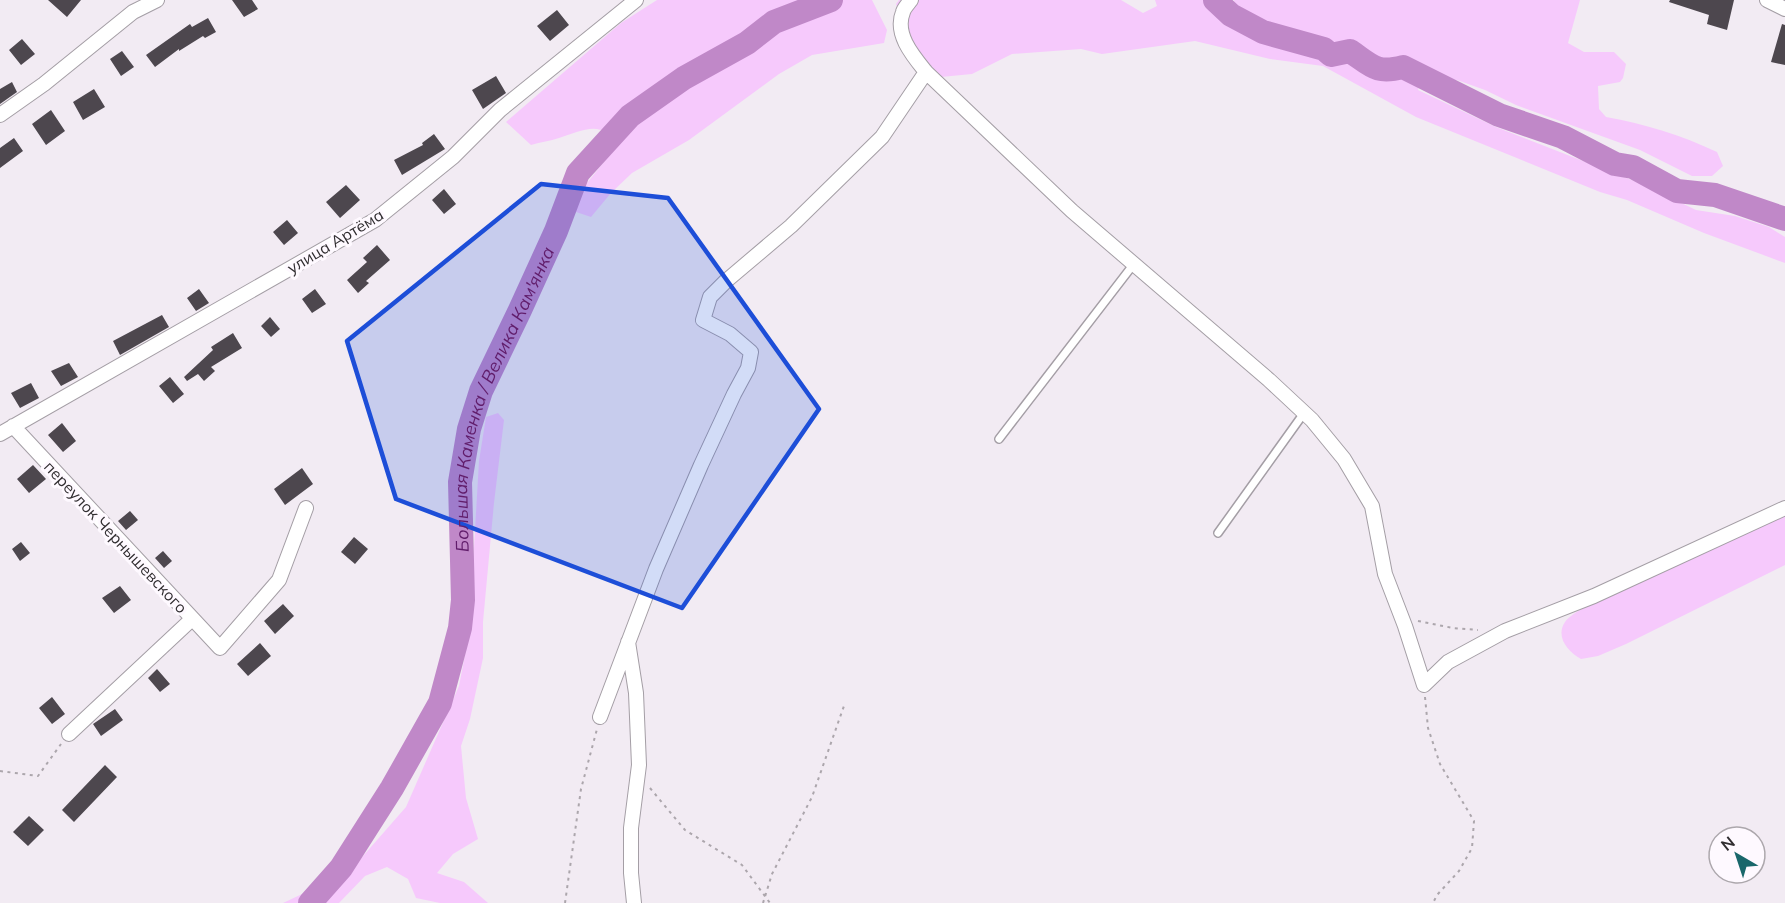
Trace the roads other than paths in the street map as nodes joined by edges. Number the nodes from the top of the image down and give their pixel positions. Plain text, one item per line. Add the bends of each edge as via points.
1 (158, 0) edge
2 (636, 0) edge
3 (911, 0) edge
4 (1767, 0) edge
5 (131, 6) edge
6 (1785, 9) edge
7 (926, 72) junction
8 (0, 115) edge
9 (1133, 265) junction
10 (1304, 413) junction
11 (13, 426) junction
12 (0, 434) edge
13 (999, 439) dead end
14 (306, 508) dead end
15 (1785, 508) edge
16 (1218, 533) dead end
17 (192, 619) junction
18 (628, 640) junction
19 (600, 717) road end
20 (69, 734) road end
21 (634, 903) edge

1 - 5 street
2 - 11 street, улица Артёма via 500,110 453,157 375,220
3 - 7 street via 902,13 901,34 911,55
4 - 6 street
5 - 8 street via 44,84
7 - 9 street
7 - 18 street via 882,137 710,297 703,320 751,352 748,368 701,465
9 - 10 street
9 - 13 lane
10 - 15 street via 1344,459 1372,506 1385,574 1424,686 1448,662 1505,631 1594,596
10 - 16 lane
11 - 12 street, улица Артёма
11 - 17 street, переулок Чернышевского
14 - 17 street, переулок Чернышевского via 279,580 220,648
17 - 20 street
18 - 19 street
18 - 21 street via 636,693 638,774 631,828

